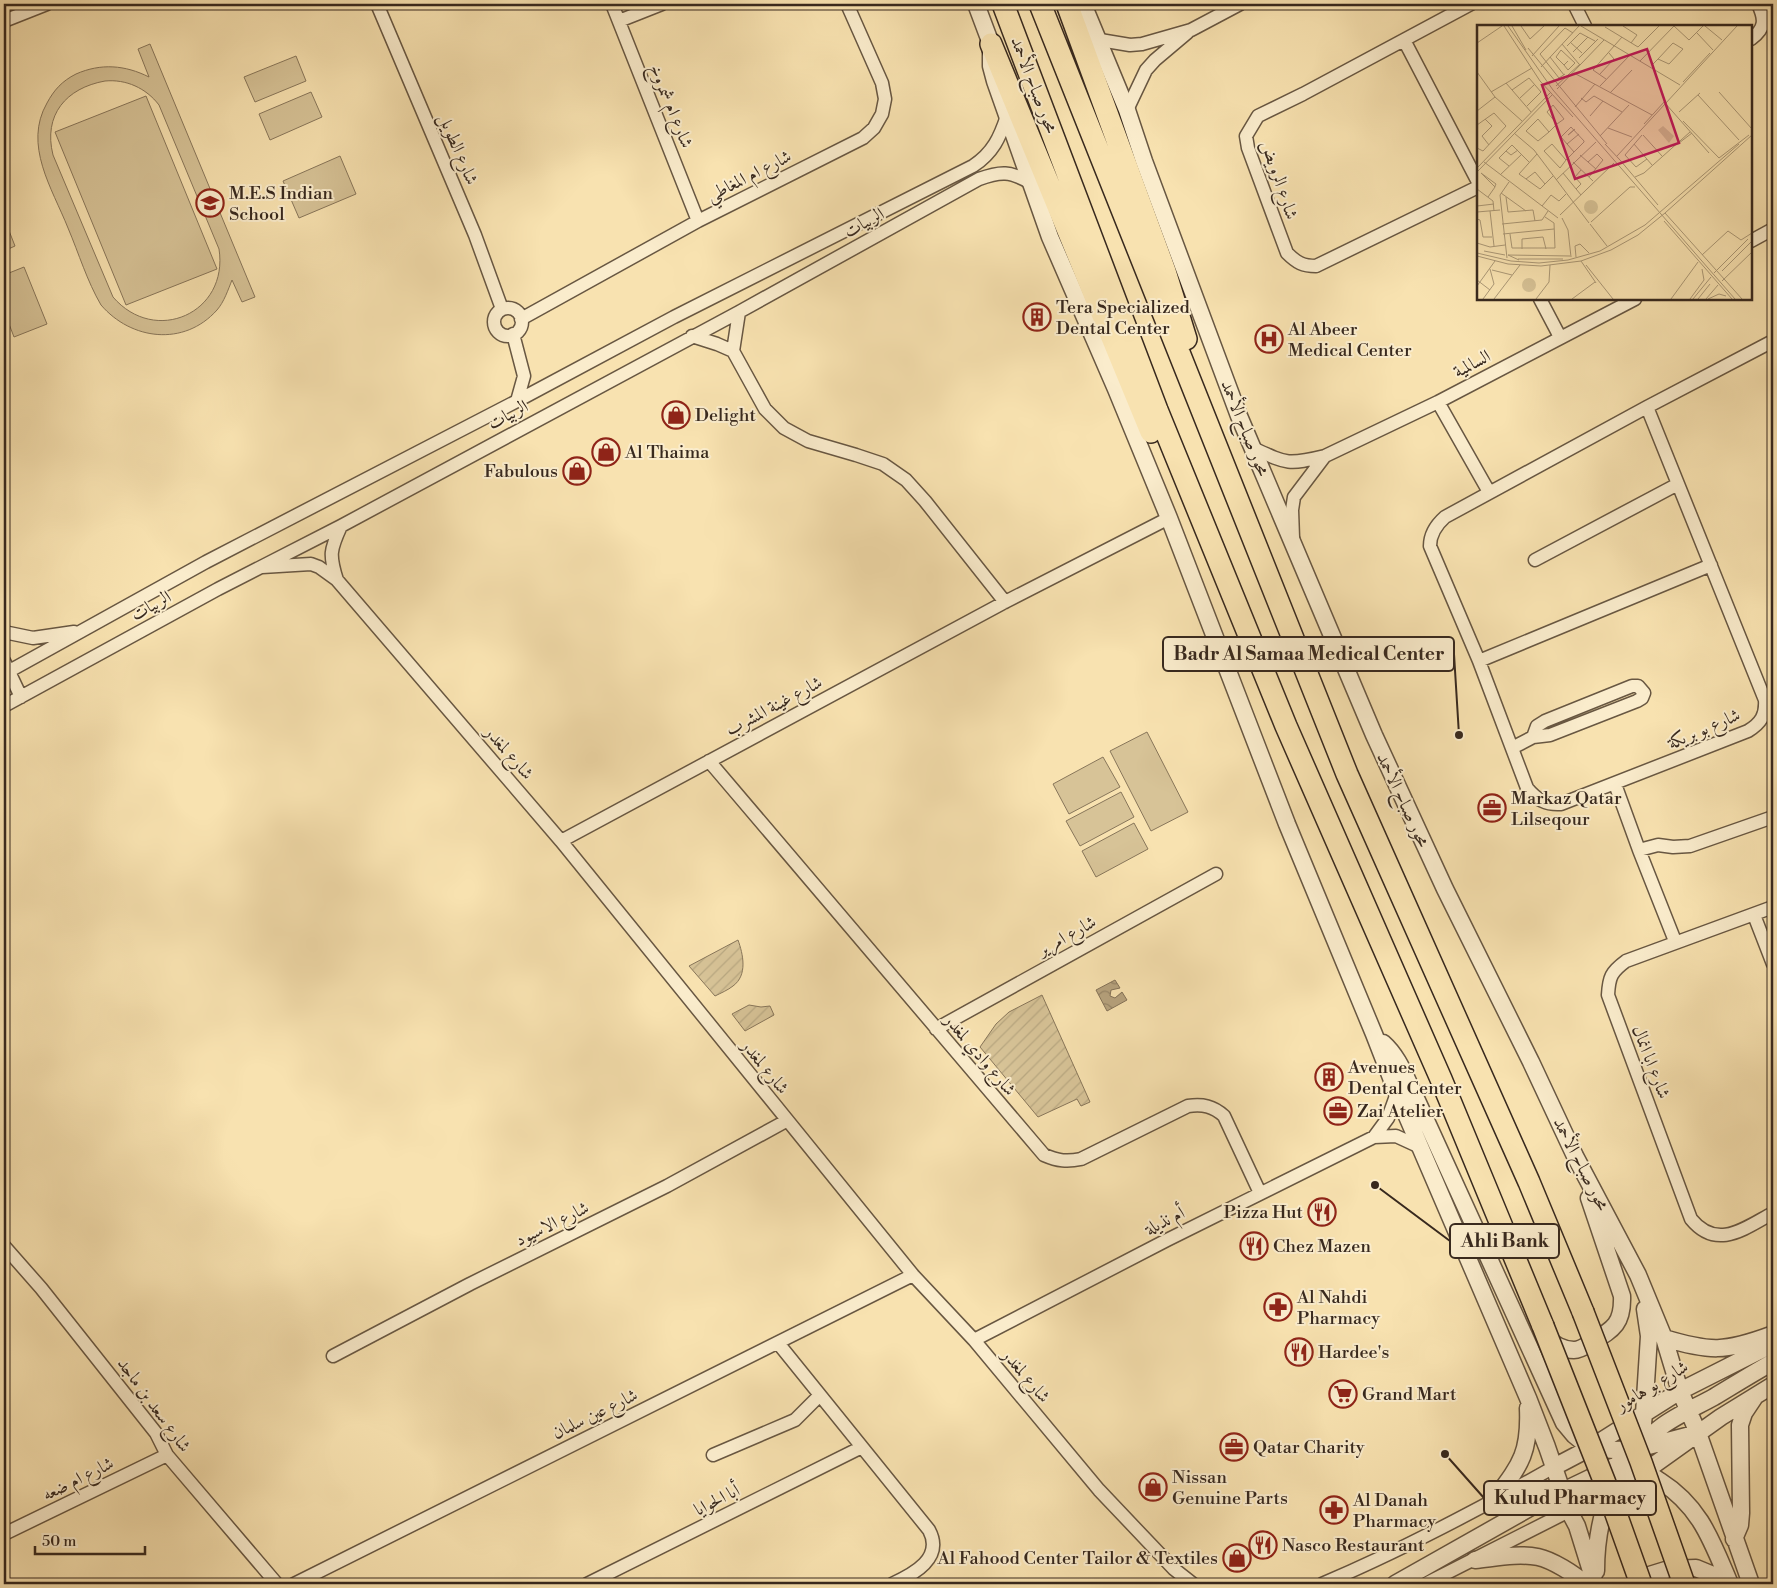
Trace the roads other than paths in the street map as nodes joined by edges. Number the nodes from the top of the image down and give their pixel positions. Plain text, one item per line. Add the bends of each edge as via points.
1 (47, 4) edge
2 (378, 4) edge
3 (612, 4) edge
4 (662, 4) edge
5 (847, 4) edge
6 (976, 4) edge
7 (1003, 4) edge
8 (1040, 4) edge
9 (1067, 4) edge
10 (1083, 4) edge
11 (1240, 4) edge
12 (1471, 4) edge
13 (1574, 4) edge
14 (1758, 4) edge
15 (4, 21) edge
16 (619, 21) junction
17 (1584, 25) edge
18 (1191, 30) junction
19 (1752, 38) edge
20 (1100, 40) junction
21 (1404, 40) junction
22 (992, 44) junction
23 (1127, 110) junction
24 (1007, 116) junction
25 (1477, 180) edge
26 (1031, 183) junction
27 (1477, 187) edge
28 (698, 221) junction
29 (1773, 230) edge
30 (1752, 240) edge
31 (1541, 300) edge
32 (1633, 300) edge
33 (502, 309) junction
34 (740, 312) junction
35 (521, 319) junction
36 (514, 334) junction
37 (692, 336) junction
38 (1560, 337) junction
39 (1773, 341) edge
40 (734, 351) junction
41 (517, 402) junction
42 (1438, 402) junction
43 (1647, 407) junction
44 (1206, 424) junction
45 (1253, 448) junction
46 (1325, 456) junction
47 (1678, 484) junction
48 (1490, 492) junction
49 (1169, 518) junction
50 (341, 526) junction
51 (1206, 530) junction
52 (1293, 544) junction
53 (1535, 560) dead end
54 (1710, 565) junction
55 (262, 567) junction
56 (337, 580) junction
57 (1005, 602) junction
58 (84, 630) junction
59 (4, 632) edge
60 (1479, 661) junction
61 (5, 669) edge
62 (21, 697) junction
63 (1586, 704) junction
64 (4, 706) edge
65 (1592, 719) junction
66 (1534, 738) junction
67 (1512, 748) junction
68 (709, 761) junction
69 (1616, 784) junction
70 (1773, 817) edge
71 (561, 841) junction
72 (1638, 850) junction
73 (1216, 874) dead end
74 (1773, 907) edge
75 (1754, 915) junction
76 (1675, 941) junction
77 (1773, 964) edge
78 (936, 1029) junction
79 (1374, 1034) junction
80 (1397, 1094) junction
81 (786, 1120) junction
82 (1374, 1137) junction
83 (1420, 1147) junction
84 (1575, 1156) junction
85 (1260, 1193) junction
86 (1773, 1213) edge
87 (4, 1246) edge
88 (912, 1275) junction
89 (1638, 1275) junction
90 (1514, 1314) junction
91 (1773, 1334) edge
92 (1664, 1338) junction
93 (974, 1340) junction
94 (778, 1343) junction
95 (1773, 1344) edge
96 (333, 1356) dead end
97 (1773, 1362) edge
98 (1773, 1385) edge
99 (1680, 1391) junction
100 (820, 1395) junction
101 (1755, 1396) junction
102 (1528, 1398) junction
103 (1688, 1409) junction
104 (1644, 1414) junction
105 (1698, 1433) junction
106 (862, 1447) junction
107 (1590, 1448) junction
108 (1634, 1449) junction
109 (167, 1455) junction
110 (713, 1456) dead end
111 (1620, 1465) junction
112 (1554, 1467) junction
113 (1644, 1472) junction
114 (1562, 1491) junction
115 (1610, 1491) junction
116 (1494, 1500) junction
117 (1569, 1511) junction
118 (4, 1534) edge
119 (1734, 1540) junction
120 (1474, 1560) junction
121 (1174, 1569) junction
122 (277, 1584) edge
123 (294, 1584) edge
124 (587, 1584) edge
125 (892, 1584) edge
126 (1181, 1584) edge
127 (1194, 1584) edge
128 (1322, 1584) edge
129 (1395, 1584) edge
130 (1425, 1584) edge
131 (1585, 1584) edge
132 (1596, 1584) edge
133 (1634, 1584) edge
134 (1641, 1584) edge
135 (1684, 1584) edge
136 (1722, 1584) edge
137 (1730, 1584) edge
138 (1751, 1584) edge

1 - 15 street
2 - 33 street, شارع الطويل via 475,235
3 - 16 street, شارع ام شمروخ
4 - 16 street
5 - 28 street, شارع ام المغاطي via 882,84 885,99 882,114 874,128 863,138
6 - 22 street, محور صباح الأحمد
7 - 51 highway, محور صباح الأحمد
8 - 44 highway, محور صباح الأحمد
9 - 44 highway via 1165,271 1198,376
10 - 20 street, محور صباح الأحمد
11 - 18 street
12 - 21 street, شارع الرويض
13 - 17 street
14 - 19 street via 1764,17 1762,29
16 - 28 street, شارع ام شمروخ
18 - 20 street via 1142,44
18 - 23 street via 1146,70
20 - 23 street, محور صباح الأحمد
21 - 25 street
21 - 27 street, شارع الرويض via 1258,116 1251,126 1246,136 1248,148 1287,253 1296,262 1316,266
22 - 24 street, محور صباح الأحمد via 991,66
22 - 51 highway via 1174,486
23 - 45 street, محور صباح الأحمد
24 - 26 street, محور صباح الأحمد
24 - 41 street, الربيات via 994,148 973,166 674,317
26 - 34 street, الربيات via 1005,172 979,179
26 - 49 street, محور صباح الأحمد
28 - 35 street, شارع ام المغاطي
29 - 30 street
31 - 38 street
32 - 38 street, السالمية
33 - 35 street via 514,309
33 - 36 street via 496,314 495,328 506,336
34 - 37 street, الربيات
34 - 40 street
35 - 36 street via 521,325
36 - 41 street via 524,376
37 - 40 street
37 - 50 street, الربيات
38 - 42 street, السالمية
39 - 43 street, شارع بو بريكة
40 - 57 street via 765,408 784,428 808,441 883,464 906,480
41 - 58 street, الربيات via 206,562
42 - 46 street, السالمية
42 - 48 street
43 - 47 street, شارع بو بريكة
43 - 48 street, شارع بو بريكة
44 - 135 highway, محور صباح الأحمد, bridge via 1347,774 1529,1182 1583,1312
45 - 46 street, السالمية via 1288,462 1306,462
45 - 52 street, محور صباح الأحمد
46 - 52 street, السالمية via 1294,497
47 - 53 street
47 - 54 street, شارع بو بريكة
48 - 60 street, شارع بو بريكة via 1445,517 1430,538 1430,546
49 - 57 street, شارع غينة المشرب
49 - 79 street, محور صباح الأحمد via 1287,824
50 - 55 street, الربيات
50 - 56 street, شارع لمغدر via 331,554
51 - 134 highway, محور صباح الأحمد, bridge via 1289,735 1441,1079 1543,1326
52 - 84 street, محور صباح الأحمد via 1399,793
54 - 60 street
54 - 69 street, شارع بو بريكة via 1765,700 1762,719 1748,732
55 - 56 street, شارع لمغدر via 311,564
55 - 62 street, الربيات
56 - 71 street, شارع لمغدر
57 - 68 street, شارع غينة المشرب
58 - 59 street via 33,638
58 - 61 street, الربيات
60 - 67 street, شارع بو بريكة
61 - 62 street
62 - 64 street, الربيات
63 - 65 street
63 - 65 street via 1632,686 1638,686 1644,693 1637,701
63 - 66 street via 1537,726
65 - 66 street
66 - 67 street
67 - 69 street, شارع بو بريكة via 1527,788 1543,802 1561,804
68 - 71 street, شارع غينة المشرب
68 - 78 street, شارع وادي لمغدر
69 - 72 street
70 - 72 street via 1690,846 1658,845
71 - 81 street, شارع لمغدر
72 - 76 street
73 - 78 street, شارع امرير
74 - 75 street, شارع ابا انمال
75 - 76 street, شارع ابا انمال
75 - 77 street
76 - 86 street, شارع ابا انمال via 1616,968 1609,979 1608,995 1612,1008 1691,1218 1698,1227 1717,1236 1730,1235
78 - 85 street, شارع وادي لمغدر via 1044,1156 1068,1162 1081,1159 1188,1106 1207,1106 1224,1116
79 - 80 street, محور صباح الأحمد
79 - 90 street via 1389,1049 1414,1094
80 - 82 street, أم نذيلة via 1388,1118
80 - 83 street, محور صباح الأحمد
81 - 88 street, شارع لمغدر
81 - 96 street, شارع الاسيود via 667,1186
82 - 83 street, أم نذيلة via 1396,1136
82 - 85 street, أم نذيلة
83 - 102 street, محور صباح الأحمد
84 - 89 street, محور صباح الأحمد
84 - 90 street via 1622,1296 1618,1322 1610,1331 1574,1350 1557,1346
85 - 93 street, أم نذيلة
87 - 109 street, شارع سعد بن ماجد via 42,1288 156,1433
88 - 93 street, شارع لمغدر
88 - 94 street, شارع عين سلمان
89 - 92 street, محور صباح الأحمد
89 - 104 street via 1649,1336
90 - 107 street via 1564,1423
91 - 92 street via 1716,1349
92 - 99 street, محور صباح الأحمد
93 - 121 street, شارع لمغدر via 1099,1490
94 - 100 street
94 - 123 street, شارع عين سلمان
95 - 99 street, شارع بو هامور
97 - 103 street
98 - 101 street
99 - 103 street, محور صباح الأحمد
99 - 104 street, شارع بو هامور
100 - 106 street
100 - 110 street via 795,1420
101 - 105 street
101 - 119 street via 1740,1425 1741,1513
102 - 112 street, محور صباح الأحمد
102 - 116 street via 1526,1448 1517,1468
103 - 105 street, محور صباح الأحمد
103 - 108 street
104 - 107 street, شارع بو هامور
104 - 108 street via 1642,1433
105 - 108 street
105 - 113 street
105 - 119 street, محور صباح الأحمد
106 - 124 street, أبا الحوايا
106 - 125 street via 933,1537 933,1552 927,1561
107 - 108 street
107 - 112 street, شارع بو هامور
108 - 111 street
109 - 118 street, شارع ام ضعه
109 - 122 street, شارع سعد بن ماجد
111 - 112 street via 1577,1460
111 - 113 street
111 - 114 street
111 - 115 street
112 - 114 street, محور صباح الأحمد
112 - 116 street
113 - 115 street
113 - 137 street via 1675,1491 1690,1505 1716,1550
114 - 117 street, محور صباح الأحمد
114 - 129 street
115 - 117 street
115 - 132 street via 1598,1533
116 - 128 street via 1416,1541
117 - 120 street
117 - 132 street, محور صباح الأحمد
119 - 138 street, محور صباح الأحمد
120 - 130 street
120 - 131 street via 1538,1557 1561,1567
121 - 126 street, شارع لمغدر
121 - 127 street, شارع لمغدر
133 - 136 street via 1642,1577 1669,1569 1696,1568 1713,1575

